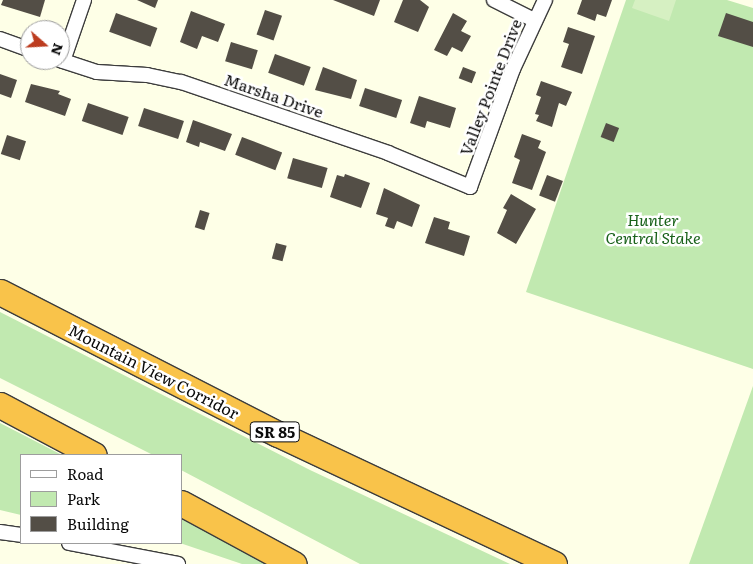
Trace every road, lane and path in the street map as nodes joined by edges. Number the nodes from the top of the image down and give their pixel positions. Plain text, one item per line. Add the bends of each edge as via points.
1 (84, 0) edge
2 (494, 0) edge
3 (545, 0) edge
4 (534, 20) junction
5 (70, 37) edge
6 (0, 39) edge
7 (20, 46) edge
8 (70, 63) edge
9 (470, 187) joint
10 (0, 292) edge
11 (0, 405) edge
12 (92, 454) edge
13 (182, 504) edge
14 (0, 532) edge
15 (20, 535) edge
16 (74, 544) edge
17 (178, 564) edge
18 (294, 564) edge
19 (554, 564) edge

1 - 5 street
2 - 4 street
3 - 4 street, Valley Pointe Drive
4 - 9 street, Valley Pointe Drive via 503,93
6 - 7 street
8 - 9 street, Marsha Drive via 96,72 176,80 388,154
10 - 19 highway, Mountain View Corridor / SR 85 via 287,438
11 - 12 highway
13 - 18 highway
14 - 15 street
16 - 17 street

